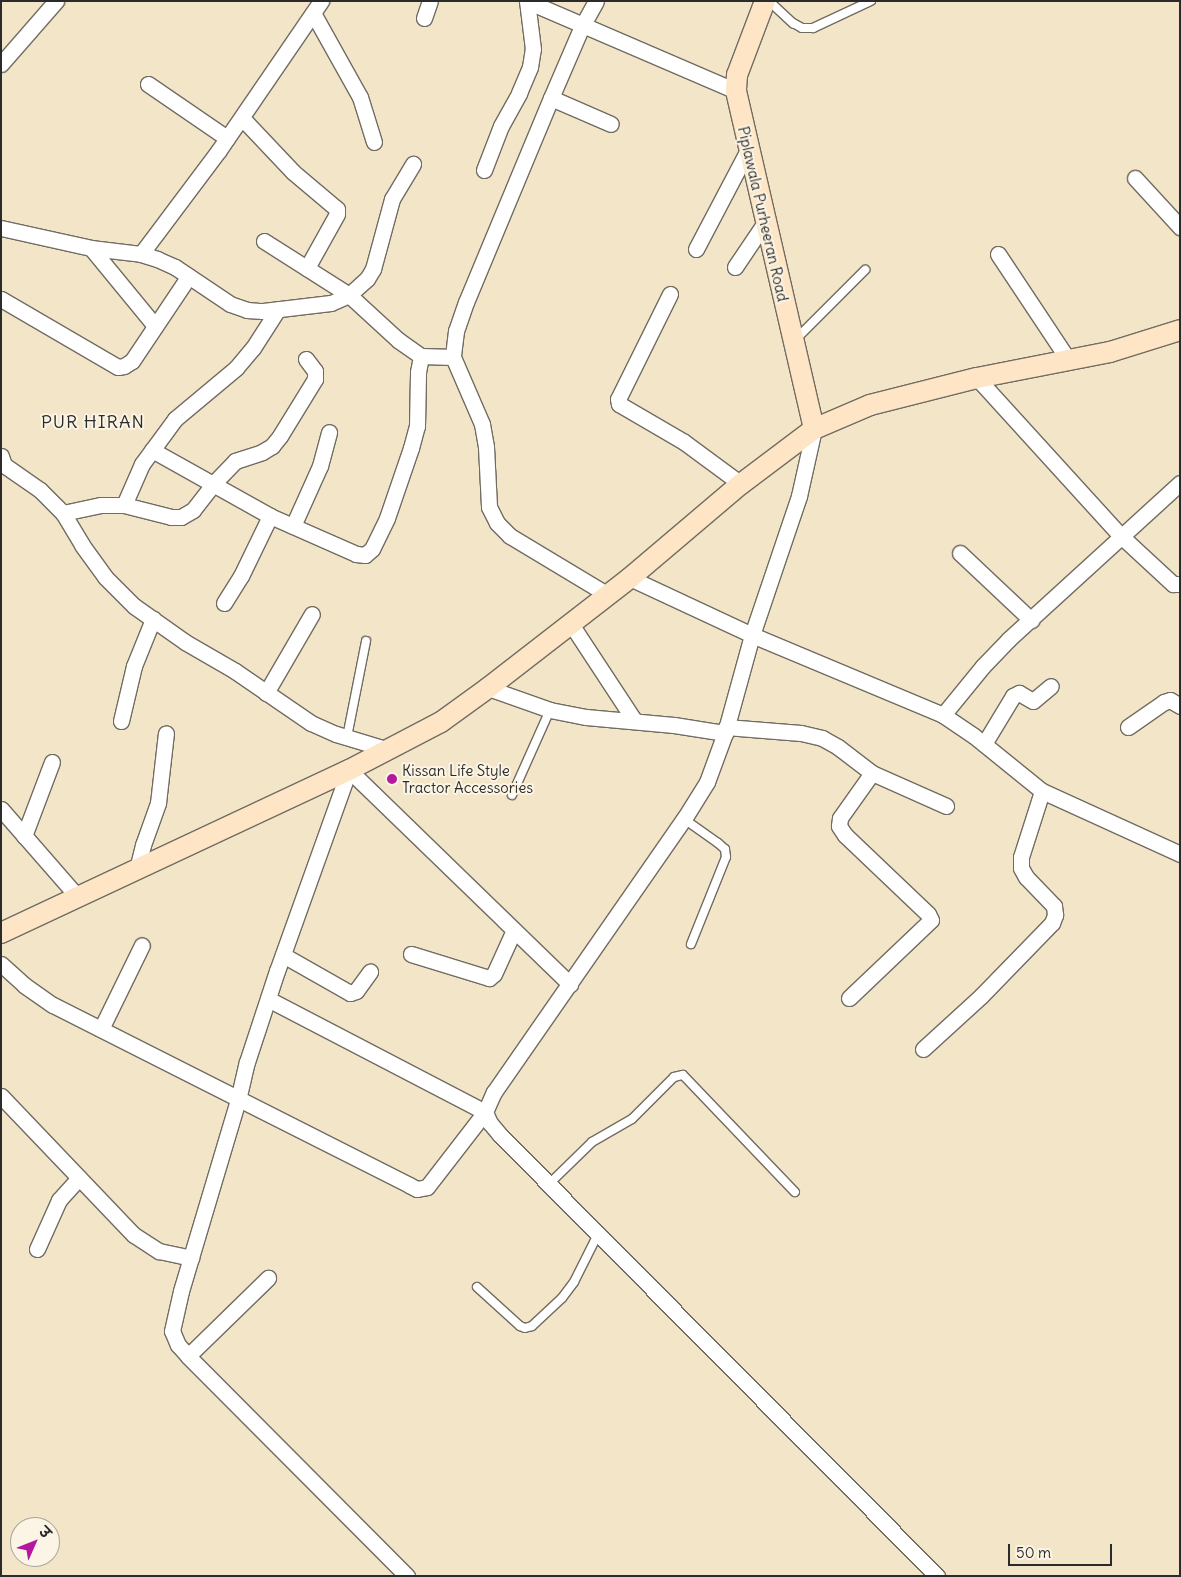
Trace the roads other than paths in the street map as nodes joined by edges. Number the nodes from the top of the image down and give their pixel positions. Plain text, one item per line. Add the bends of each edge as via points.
1 (56, 1) edge
2 (430, 1) edge
3 (527, 1) edge
4 (596, 1) edge
5 (764, 1) edge
6 (769, 1) edge
7 (871, 1) edge
8 (317, 7) edge
9 (424, 18) dead end
10 (582, 26) junction
11 (1, 64) edge
12 (148, 84) dead end
13 (736, 91) junction
14 (551, 98) junction
15 (242, 118) junction
16 (611, 124) dead end
17 (227, 138) junction
18 (374, 142) dead end
19 (748, 148) junction
20 (414, 164) dead end
21 (484, 170) dead end
22 (1135, 178) dead end
23 (766, 221) junction
24 (1180, 227) edge
25 (1, 228) edge
26 (264, 241) dead end
27 (91, 248) junction
28 (696, 249) dead end
29 (141, 254) junction
30 (998, 254) dead end
31 (735, 267) dead end
32 (307, 268) junction
33 (865, 270) dead end
34 (189, 276) junction
35 (670, 294) dead end
36 (349, 295) junction
37 (1, 299) edge
38 (278, 309) junction
39 (156, 326) junction
40 (1180, 330) edge
41 (793, 342) junction
42 (421, 356) junction
43 (453, 357) junction
44 (306, 359) dead end
45 (1069, 361) junction
46 (977, 378) junction
47 (814, 429) junction
48 (329, 432) dead end
49 (152, 450) junction
50 (2, 462) edge
51 (1180, 483) edge
52 (213, 484) junction
53 (741, 484) junction
54 (124, 505) junction
55 (63, 513) junction
56 (270, 516) junction
57 (293, 526) junction
58 (1121, 536) junction
59 (960, 554) dead end
60 (630, 578) junction
61 (1180, 584) edge
62 (608, 595) junction
63 (224, 603) dead end
64 (312, 614) dead end
65 (153, 619) junction
66 (1031, 620) junction
67 (571, 624) junction
68 (752, 635) junction
69 (366, 642) dead end
70 (1051, 686) dead end
71 (488, 688) junction
72 (266, 693) junction
73 (1180, 706) edge
74 (550, 710) junction
75 (943, 715) junction
76 (634, 720) junction
77 (121, 721) dead end
78 (1128, 727) dead end
79 (726, 730) junction
80 (166, 733) dead end
81 (347, 737) junction
82 (984, 744) junction
83 (390, 750) junction
84 (52, 762) dead end
85 (349, 770) junction
86 (872, 773) junction
87 (1042, 791) junction
88 (512, 795) dead end
89 (946, 806) dead end
90 (1, 809) edge
91 (684, 819) junction
92 (24, 836) junction
93 (1180, 854) edge
94 (138, 870) junction
95 (77, 896) junction
96 (514, 930) junction
97 (1, 933) edge
98 (691, 944) dead end
99 (142, 945) dead end
100 (283, 954) junction
101 (411, 954) dead end
102 (1, 964) edge
103 (370, 972) dead end
104 (570, 984) junction
105 (849, 998) dead end
106 (268, 999) junction
107 (101, 1029) junction
108 (923, 1049) dead end
109 (1, 1096) edge
110 (238, 1100) junction
111 (485, 1112) junction
112 (79, 1178) junction
113 (549, 1184) junction
114 (795, 1192) dead end
115 (598, 1234) junction
116 (37, 1249) dead end
117 (191, 1258) junction
118 (268, 1278) dead end
119 (478, 1287) dead end
120 (188, 1356) junction
121 (407, 1576) edge
122 (937, 1576) edge

1 - 11 street
2 - 9 street
3 - 10 street
3 - 21 street via 533,49 530,68 501,126
4 - 10 street
5 - 13 main road, Piplawala Purheeran Road via 737,75
6 - 7 lane via 793,23 808,28
8 - 15 street
8 - 18 street via 360,97
10 - 13 street
10 - 14 street
12 - 17 street
13 - 19 main road, Piplawala Purheeran Road
14 - 16 street
14 - 43 street via 456,331
15 - 17 street
15 - 32 street via 293,172 337,209
17 - 29 street
19 - 23 main road, Piplawala Purheeran Road
19 - 28 street
20 - 36 street via 392,199 373,270
22 - 24 street
23 - 31 street
23 - 41 main road, Piplawala Purheeran Road
25 - 27 street
26 - 32 street
27 - 29 street
27 - 39 street
29 - 34 street
30 - 45 street
32 - 36 street
33 - 41 lane
34 - 38 street via 230,304 247,310
34 - 39 street
35 - 53 street via 618,399 619,404 684,442
36 - 38 street via 331,303
36 - 42 street via 398,340
37 - 39 street via 118,367 132,361
38 - 49 street via 236,368 175,419
40 - 45 main road
41 - 47 main road, Piplawala Purheeran Road
42 - 43 street
42 - 57 street via 415,433 390,510 372,550 365,555 356,554
43 - 62 street via 482,424 489,507 497,523 510,536
44 - 52 street via 315,371 316,379 280,436 262,452 235,461
45 - 46 main road
46 - 47 main road via 870,405
46 - 58 street
47 - 53 main road
47 - 68 street via 799,496
48 - 57 street via 320,466
49 - 52 street
49 - 54 street via 142,464
50 - 55 street via 40,490
51 - 58 street
52 - 54 street via 193,510 181,516 170,517
52 - 56 street
53 - 60 main road
54 - 55 street via 101,505
55 - 65 street via 105,577 134,606
56 - 57 street
56 - 63 street
58 - 61 street via 1173,584
58 - 66 street
59 - 66 street
60 - 62 main road
60 - 68 street
62 - 67 main road
64 - 72 street
65 - 72 street
65 - 77 street via 134,666
66 - 75 street via 983,666
67 - 71 main road
67 - 76 street
68 - 75 street
68 - 79 street
69 - 81 lane
70 - 82 street via 1032,701 1019,693 1013,696
71 - 74 street
71 - 83 main road via 440,722
72 - 81 street via 311,722
73 - 78 street via 1170,700 1164,702
74 - 76 street via 586,717
74 - 88 lane
75 - 82 street
76 - 79 street
79 - 86 street via 822,738
79 - 91 street via 708,782
80 - 94 street via 158,803
81 - 83 street
82 - 87 street
83 - 85 main road
84 - 92 street
85 - 94 main road
85 - 96 street
85 - 100 street
86 - 89 street
86 - 105 street via 840,818 839,826 931,920
87 - 93 street
87 - 108 street via 1021,857 1021,868 1054,906 1052,923 981,996
90 - 92 street
91 - 98 lane via 725,849 726,857
91 - 104 street
92 - 95 street
94 - 95 main road
95 - 97 main road
96 - 101 street via 494,974 489,978
96 - 104 street
99 - 107 street
100 - 103 street via 350,993 356,991
100 - 106 street
102 - 107 street via 24,986 53,1005
104 - 111 street via 494,1092
106 - 110 street
106 - 111 street
107 - 110 street
109 - 112 street
110 - 111 street via 417,1188 427,1187 436,1177
110 - 117 street
111 - 113 street via 500,1135
112 - 116 street via 59,1200
112 - 117 street via 134,1235 159,1251
113 - 114 lane via 592,1142 632,1119 674,1077 683,1075
113 - 115 street
115 - 119 lane via 574,1282 532,1326 520,1326
115 - 122 street
117 - 120 street via 172,1331
118 - 120 street
120 - 121 street

